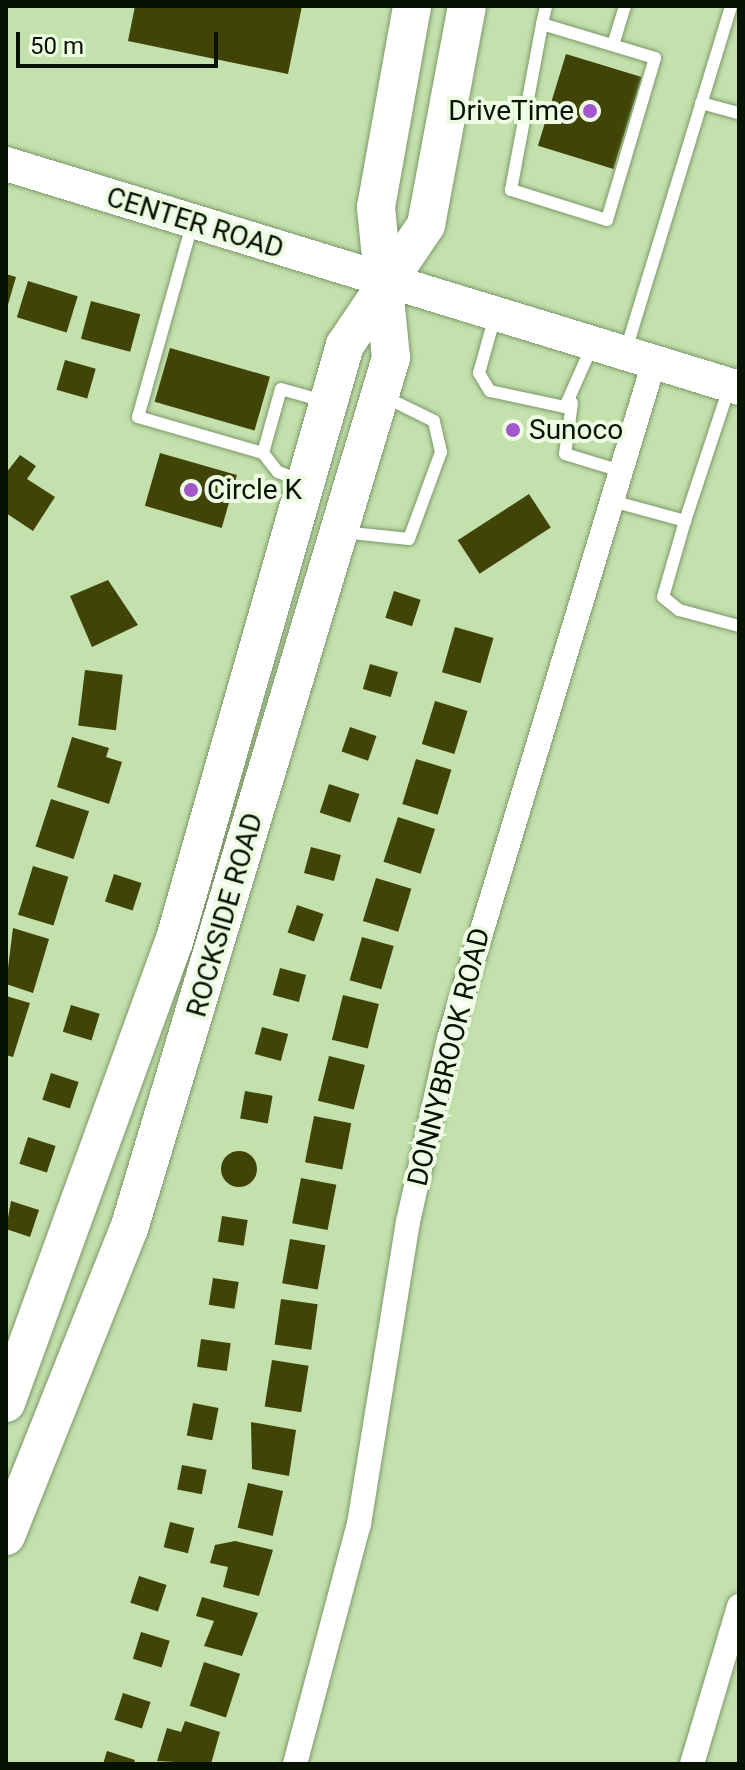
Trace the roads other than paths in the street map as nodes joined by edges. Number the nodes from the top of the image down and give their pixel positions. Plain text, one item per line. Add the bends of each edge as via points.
1 (412, 6) edge
2 (467, 6) edge
3 (546, 6) edge
4 (625, 6) edge
5 (731, 6) edge
6 (542, 24) junction
7 (613, 45) junction
8 (701, 103) junction
9 (739, 113) edge
10 (6, 164) edge
11 (193, 222) junction
12 (383, 281) junction
13 (495, 314) junction
14 (593, 343) junction
15 (640, 358) junction
16 (734, 387) edge
17 (380, 395) junction
18 (330, 403) junction
19 (572, 403) junction
20 (263, 453) junction
21 (621, 471) junction
22 (308, 483) junction
23 (612, 501) junction
24 (685, 521) junction
25 (337, 532) junction
26 (739, 626) edge
27 (6, 1403) edge
28 (6, 1536) edge
29 (739, 1606) edge
30 (295, 1764) edge
31 (692, 1764) edge

1 - 12 main road, ROCKSIDE ROAD via 376,207
2 - 12 main road, ROCKSIDE ROAD via 426,225
3 - 6 lane
4 - 7 lane
5 - 8 lane
6 - 7 lane
6 - 7 lane via 511,190 607,220 655,58
8 - 9 lane
8 - 15 lane
10 - 11 main road, CENTER ROAD
11 - 12 main road, CENTER ROAD
11 - 20 lane via 138,417
12 - 13 main road, CENTER ROAD
12 - 17 main road, ROCKSIDE ROAD via 391,358
12 - 18 main road, ROCKSIDE ROAD via 345,345
13 - 14 main road, CENTER ROAD
13 - 19 lane via 481,382 539,404
14 - 15 main road, CENTER ROAD
14 - 19 lane
15 - 16 main road, CENTER ROAD
15 - 21 street, DONNYBROOK ROAD
16 - 24 lane
17 - 25 main road, ROCKSIDE ROAD
17 - 25 lane via 434,421 443,440 419,526 400,542
18 - 20 lane via 281,389
18 - 22 main road, ROCKSIDE ROAD
19 - 21 lane via 565,454
20 - 22 lane via 278,472
21 - 23 street, DONNYBROOK ROAD
22 - 27 main road, ROCKSIDE ROAD via 174,942
23 - 24 lane
23 - 30 street, DONNYBROOK ROAD via 449,1039 408,1222 359,1524
24 - 26 lane via 663,597 679,610
25 - 28 main road, ROCKSIDE ROAD via 129,1229
29 - 31 street

